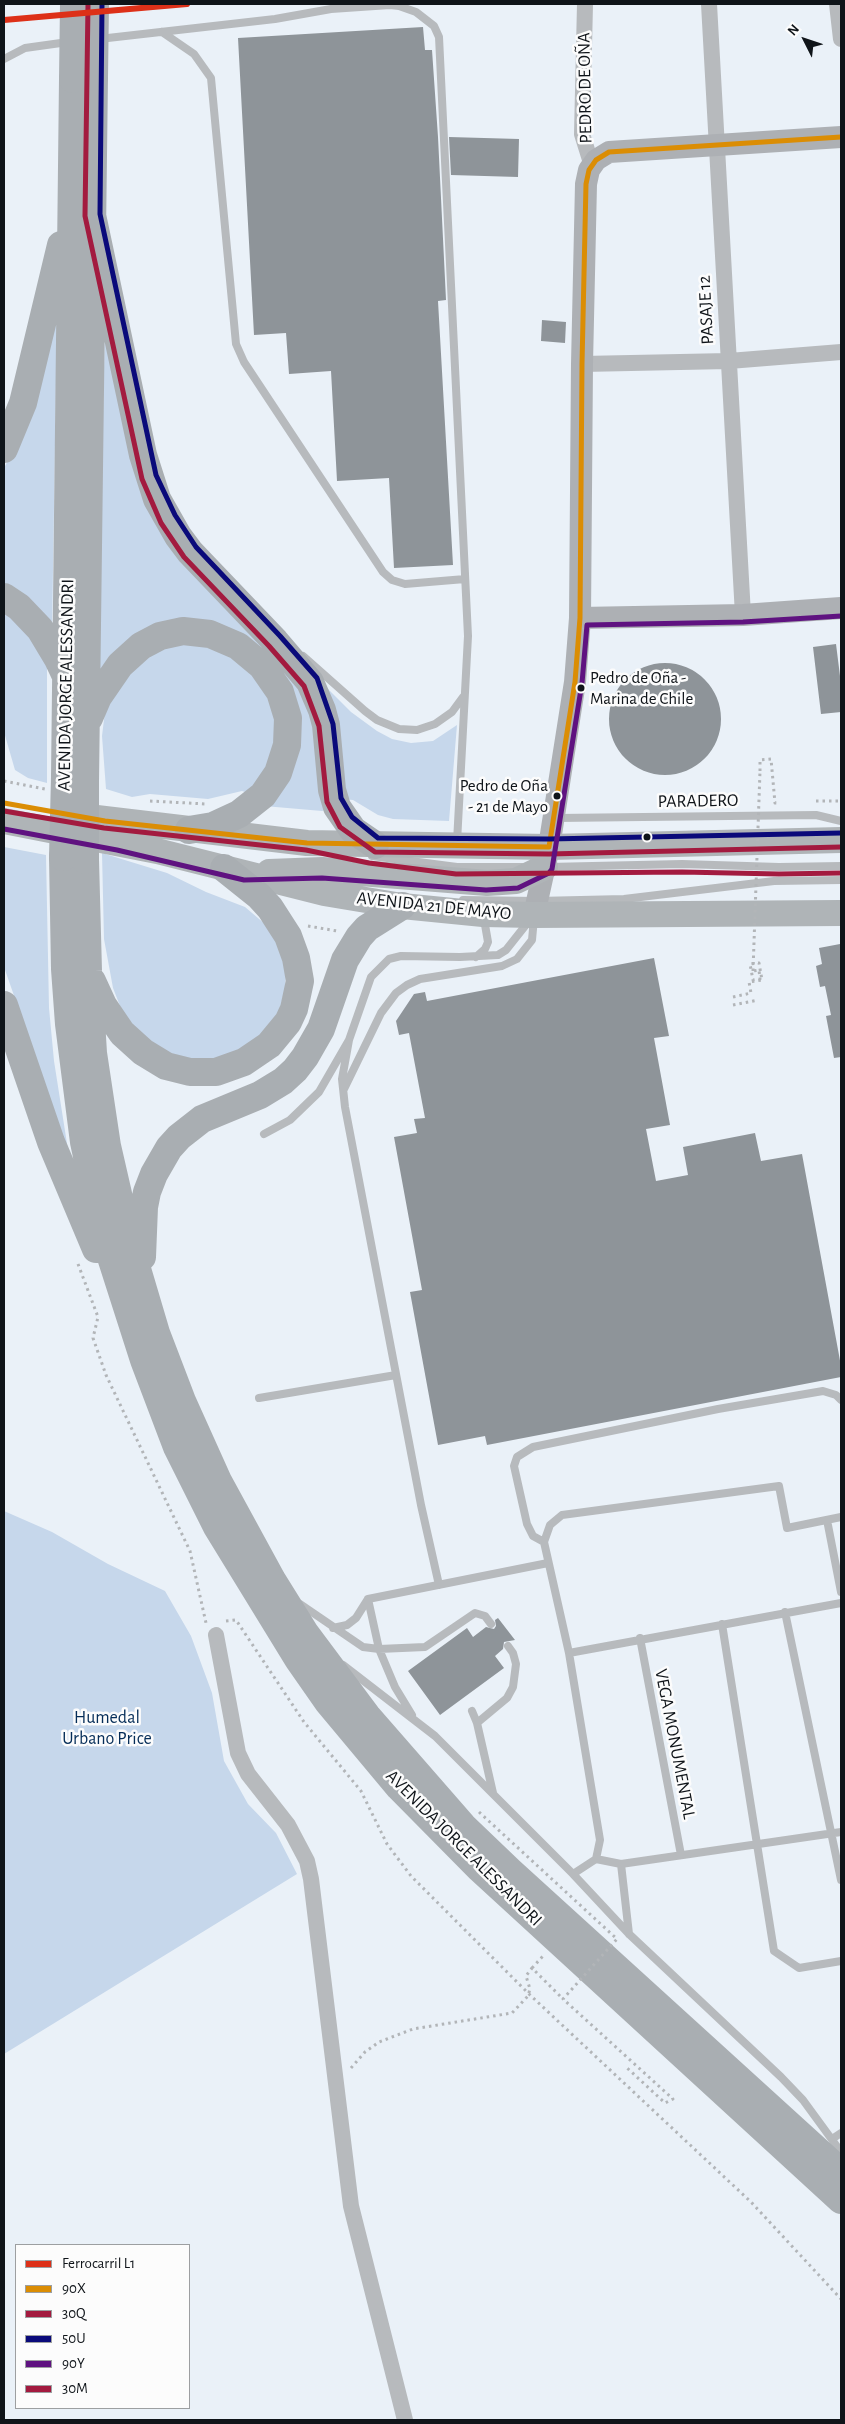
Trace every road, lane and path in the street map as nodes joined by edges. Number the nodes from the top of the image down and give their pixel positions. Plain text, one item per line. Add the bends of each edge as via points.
1 (74, 4) edge
2 (95, 4) edge
3 (585, 4) edge
4 (709, 4) edge
5 (837, 4) edge
6 (162, 32) junction
7 (841, 39) edge
8 (4, 59) edge
9 (84, 78) junction
10 (841, 137) edge
11 (717, 144) junction
12 (592, 166) junction
13 (82, 209) junction
14 (841, 352) edge
15 (729, 361) junction
16 (582, 364) junction
17 (4, 449) edge
18 (464, 579) junction
19 (4, 597) edge
20 (841, 608) edge
21 (743, 615) junction
22 (580, 618) junction
23 (275, 641) junction
24 (66, 678) junction
25 (464, 695) junction
26 (86, 729) junction
27 (4, 781) edge
28 (65, 782) junction
29 (140, 801) dead end
30 (814, 801) dead end
31 (841, 801) edge
32 (4, 803) edge
33 (209, 804) dead end
34 (763, 806) dead end
35 (772, 806) dead end
36 (746, 816) junction
37 (554, 818) junction
38 (4, 821) edge
39 (841, 821) edge
40 (189, 830) junction
41 (841, 840) edge
42 (307, 843) junction
43 (375, 845) junction
44 (457, 847) junction
45 (547, 857) junction
46 (74, 858) junction
47 (841, 866) edge
48 (234, 871) junction
49 (841, 880) edge
50 (452, 899) dead end
51 (430, 900) dead end
52 (402, 906) junction
53 (535, 908) junction
54 (841, 913) edge
55 (482, 914) junction
56 (280, 922) junction
57 (359, 937) junction
58 (476, 957) junction
59 (88, 971) junction
60 (733, 997) dead end
61 (758, 1000) dead end
62 (4, 1005) edge
63 (734, 1005) dead end
64 (349, 1040) junction
65 (343, 1091) junction
66 (264, 1134) dead end
67 (134, 1300) junction
68 (396, 1374) junction
69 (259, 1398) dead end
70 (841, 1400) edge
71 (841, 1518) edge
72 (827, 1520) junction
73 (544, 1542) junction
74 (548, 1563) junction
75 (272, 1580) junction
76 (439, 1585) junction
77 (841, 1592) edge
78 (368, 1599) junction
79 (841, 1603) edge
80 (785, 1612) junction
81 (491, 1624) dead end
82 (722, 1624) junction
83 (333, 1628) junction
84 (305, 1633) junction
85 (216, 1635) dead end
86 (640, 1638) junction
87 (508, 1646) dead end
88 (379, 1649) junction
89 (569, 1653) junction
90 (472, 1711) dead end
91 (414, 1719) junction
92 (477, 1723) junction
93 (493, 1793) junction
94 (479, 1812) dead end
95 (837, 1832) edge
96 (757, 1844) junction
97 (681, 1855) junction
98 (596, 1860) junction
99 (621, 1864) junction
100 (573, 1874) junction
101 (841, 1880) edge
102 (629, 1934) junction
103 (841, 1961) edge
104 (563, 1999) junction
105 (624, 2066) dead end
106 (336, 2087) junction
107 (841, 2132) edge
108 (832, 2139) junction
109 (841, 2152) edge
110 (841, 2172) edge
111 (841, 2200) edge
112 (405, 2420) edge

1 - 9 highway, AVENIDA JORGE ALESSANDRI, bridge
2 - 9 highway, AVENIDA JORGE ALESSANDRI, bridge
3 - 12 street, PEDRO DE OÑA via 582,134
4 - 11 street, PASAJE 12
5 - 7 street
6 - 8 lane via 40,45 25,48
6 - 18 lane via 194,54 210,78 236,344 244,362 382,572 392,580 406,584
6 - 18 lane via 331,9 390,5 416,12 434,26 439,38
9 - 13 highway, AVENIDA JORGE ALESSANDRI
10 - 11 street
11 - 12 street via 609,152
11 - 15 street, PASAJE 12
12 - 16 street, PEDRO DE OÑA via 586,184
13 - 17 highway via 23,402
13 - 23 highway via 143,455 158,499 190,552
13 - 24 highway, AVENIDA JORGE ALESSANDRI
13 - 26 highway, AVENIDA JORGE ALESSANDRI
14 - 15 street
15 - 16 street
15 - 21 street, PASAJE 12
16 - 22 street, PEDRO DE OÑA
18 - 25 lane via 468,645
19 - 24 highway via 40,629
20 - 21 street
21 - 22 street
22 - 37 street, PEDRO DE OÑA via 575,682
23 - 25 lane via 310,661 377,720 399,729 417,730 435,724 452,712
23 - 43 highway via 310,682 322,710 337,808 353,830
24 - 28 highway, AVENIDA JORGE ALESSANDRI
25 - 44 lane
26 - 28 highway, AVENIDA JORGE ALESSANDRI
26 - 40 highway via 108,680 134,652 160,636 183,631 210,634 238,646 262,666 280,692 288,718 287,745 278,773 252,805 213,826
27 - 28 path
28 - 46 highway, AVENIDA JORGE ALESSANDRI, bridge
29 - 33 path
30 - 31 path
32 - 40 main road via 69,816
34 - 36 path via 753,806
35 - 60 path, bridge via 784,805 775,803 771,759 760,760 760,771 753,971 759,970 760,979 752,980 750,964 759,963 762,980 749,982 750,993
36 - 37 lane, PARADERO
36 - 39 lane, PARADERO via 816,815
37 - 45 street, PEDRO DE OÑA
38 - 48 main road, AVENIDA 21 DE MAYO via 138,847
40 - 42 main road
41 - 45 main road
42 - 43 main road
42 - 45 lane via 423,864 483,868
43 - 44 main road
44 - 45 main road
45 - 47 lane via 779,867
45 - 48 main road via 516,881 487,883 322,870
45 - 53 street, PEDRO DE OÑA
46 - 59 highway, AVENIDA JORGE ALESSANDRI
46 - 67 highway, AVENIDA JORGE ALESSANDRI via 66,969 76,1084 96,1198
48 - 52 main road, AVENIDA 21 DE MAYO via 309,890
48 - 56 highway
49 - 53 lane via 758,883 647,898
50 - 53 lane
51 - 52 lane
52 - 55 main road, AVENIDA 21 DE MAYO
52 - 57 highway via 367,928
53 - 54 main road, AVENIDA 21 DE MAYO
53 - 55 main road, AVENIDA 21 DE MAYO
53 - 58 lane via 506,950 498,955
53 - 65 lane via 532,940 517,959 502,966 420,980 396,994 380,1013
55 - 58 lane via 487,925 488,942
56 - 57 path
56 - 59 highway via 298,966 298,995 294,1009 279,1034 263,1050 244,1062 216,1072 178,1070 143,1052 113,1021
57 - 67 highway via 345,960 322,1029 295,1070 260,1096 215,1113 190,1127 161,1160 144,1207
58 - 64 lane via 401,956 389,959 371,977
59 - 67 highway, AVENIDA JORGE ALESSANDRI via 94,1054
61 - 63 path
62 - 67 highway via 63,1176 89,1235
64 - 65 lane
64 - 66 lane via 311,1102 290,1120
65 - 68 lane
67 - 75 highway, AVENIDA JORGE ALESSANDRI via 171,1374 193,1428
67 - 111 highway, AVENIDA JORGE ALESSANDRI via 178,1446 217,1527 298,1659 361,1743 399,1787 479,1868
68 - 69 lane
68 - 76 lane
70 - 73 lane via 836,1395 823,1392 718,1409 533,1447 517,1457 514,1466 526,1524 533,1536
71 - 72 lane
72 - 73 lane via 787,1528 779,1486 562,1515 550,1525
72 - 77 lane
73 - 74 lane
74 - 76 lane
74 - 89 lane
75 - 83 lane via 311,1614
75 - 84 highway, AVENIDA JORGE ALESSANDRI
76 - 78 lane
78 - 83 lane via 356,1618 347,1625
78 - 88 lane
79 - 80 lane
80 - 82 lane
80 - 95 lane
81 - 88 lane via 486,1616 475,1613 425,1647
82 - 86 lane
82 - 96 lane
83 - 88 lane via 363,1647
84 - 91 lane
84 - 110 highway, AVENIDA JORGE ALESSANDRI via 366,1716 463,1826
85 - 106 street via 238,1753 248,1774 288,1825 307,1861
86 - 89 lane
86 - 97 lane, VEGA MONUMENTAL
87 - 92 lane via 516,1664 513,1687 507,1698
88 - 91 lane via 395,1687
89 - 98 lane via 600,1840
90 - 92 lane
91 - 93 lane
92 - 93 lane
93 - 100 lane
94 - 104 path, bridge via 617,1939
95 - 96 lane
95 - 101 lane
96 - 97 lane
96 - 103 lane via 774,1952 799,1968
97 - 99 lane
98 - 99 lane
98 - 100 lane
99 - 102 lane
100 - 102 lane
102 - 108 lane via 781,2077
104 - 105 path, bridge via 673,2099 666,2104
104 - 106 path via 532,1968 526,1976 530,1989 528,1996 512,2013 434,2024 395,2035 365,2052
106 - 112 street via 351,2206
107 - 108 lane
108 - 109 lane

